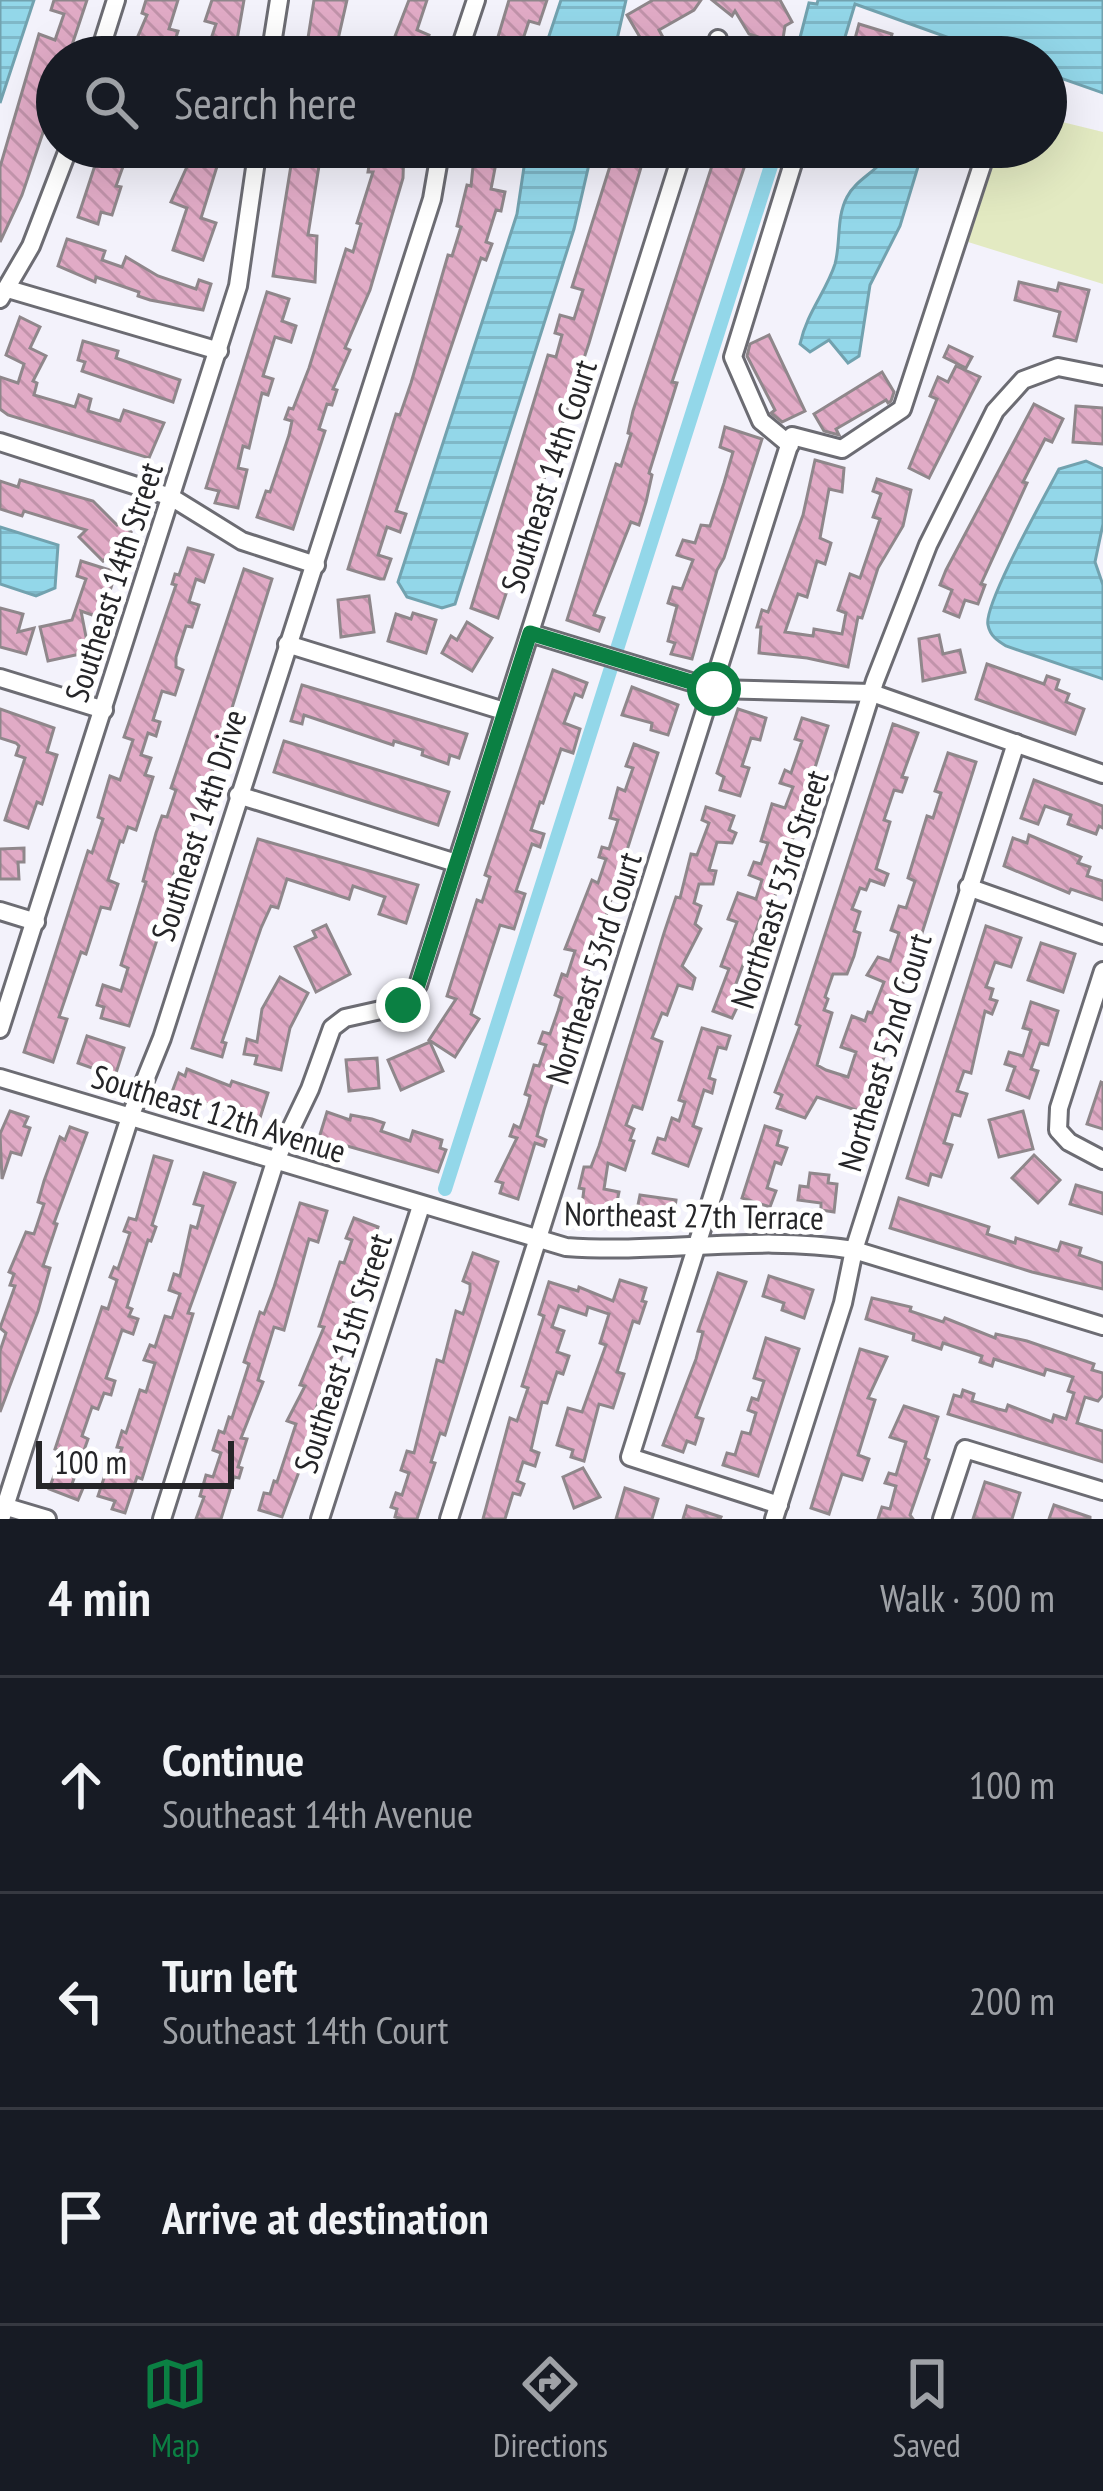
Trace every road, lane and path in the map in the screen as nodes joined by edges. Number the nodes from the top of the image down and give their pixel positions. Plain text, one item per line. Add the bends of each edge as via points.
1 (116, 0) edge
2 (279, 0) edge
3 (476, 0) edge
4 (105, 36) edge
5 (273, 36) edge
6 (464, 36) edge
7 (60, 168) edge
8 (255, 168) edge
9 (437, 168) edge
10 (677, 168) edge
11 (792, 168) edge
12 (981, 168) edge
13 (4, 294) edge
14 (219, 351) junction
15 (1103, 376) edge
16 (791, 441) junction
17 (0, 442) edge
18 (171, 497) junction
19 (316, 565) junction
20 (530, 633) junction
21 (287, 644) junction
22 (0, 678) edge
23 (714, 689) junction
24 (872, 693) junction
25 (104, 710) junction
26 (504, 711) junction
27 (1016, 743) junction
28 (1103, 774) edge
29 (238, 795) junction
30 (456, 863) junction
31 (968, 887) junction
32 (0, 911) edge
33 (35, 922) junction
34 (1103, 934) edge
35 (1103, 971) edge
36 (0, 1029) edge
37 (0, 1078) edge
38 (130, 1118) junction
39 (1103, 1160) edge
40 (275, 1162) junction
41 (421, 1206) junction
42 (537, 1239) junction
43 (696, 1245) junction
44 (854, 1250) junction
45 (1103, 1326) edge
46 (1103, 1491) edge
47 (2, 1510) edge
48 (776, 1512) edge
49 (47, 1519) edge
50 (162, 1519) edge
51 (320, 1519) edge
52 (448, 1519) edge
53 (942, 1519) edge

1 - 4 street
2 - 5 street
3 - 6 street
7 - 13 street
8 - 14 street, Southeast 14th Street via 244,256
9 - 19 street, Southeast 14th Drive
10 - 20 street, Southeast 14th Court
11 - 16 street via 733,357 760,422
12 - 16 street via 902,409 842,448
13 - 14 street
14 - 18 street, Southeast 14th Street
15 - 24 street, Northeast 53rd Street via 1042,370 1007,396 928,545
16 - 23 street, Northeast 53rd Court
17 - 18 street
18 - 19 street via 242,541
18 - 25 street, Southeast 14th Street
19 - 21 street, Southeast 14th Drive
20 - 23 street
20 - 26 street, Southeast 14th Court
21 - 26 street
21 - 29 street, Southeast 14th Drive
22 - 25 street
23 - 24 street
23 - 42 street, Northeast 53rd Court
24 - 27 street
24 - 43 street, Northeast 53rd Street
25 - 33 street, Southeast 14th Street
26 - 30 street, Southeast 14th Court
27 - 28 street
27 - 31 street, Northeast 52nd Court
29 - 30 street
29 - 38 street, Southeast 14th Drive
30 - 40 street, Southeast 14th Court via 411,997 332,1028
31 - 34 street
31 - 44 street, Northeast 52nd Court
32 - 33 street
33 - 36 street, Southeast 14th Street
35 - 39 street via 1058,1130
37 - 38 street, Southeast 12th Avenue
38 - 40 street, Southeast 12th Avenue
38 - 47 street, Southeast 14th Drive
40 - 41 street, Southeast 12th Avenue
40 - 50 street, Southeast 14th Court
41 - 42 street, Northeast 27th Terrace
41 - 51 street, Southeast 15th Street
42 - 43 street, Northeast 27th Terrace via 600,1250
42 - 52 street, Northeast 53rd Court
43 - 44 street, Northeast 27th Terrace via 760,1241
43 - 48 street, Northeast 53rd Street via 630,1457
44 - 45 street, Northeast 27th Terrace
44 - 48 street, Northeast 52nd Court
46 - 53 street via 965,1449
47 - 49 street

